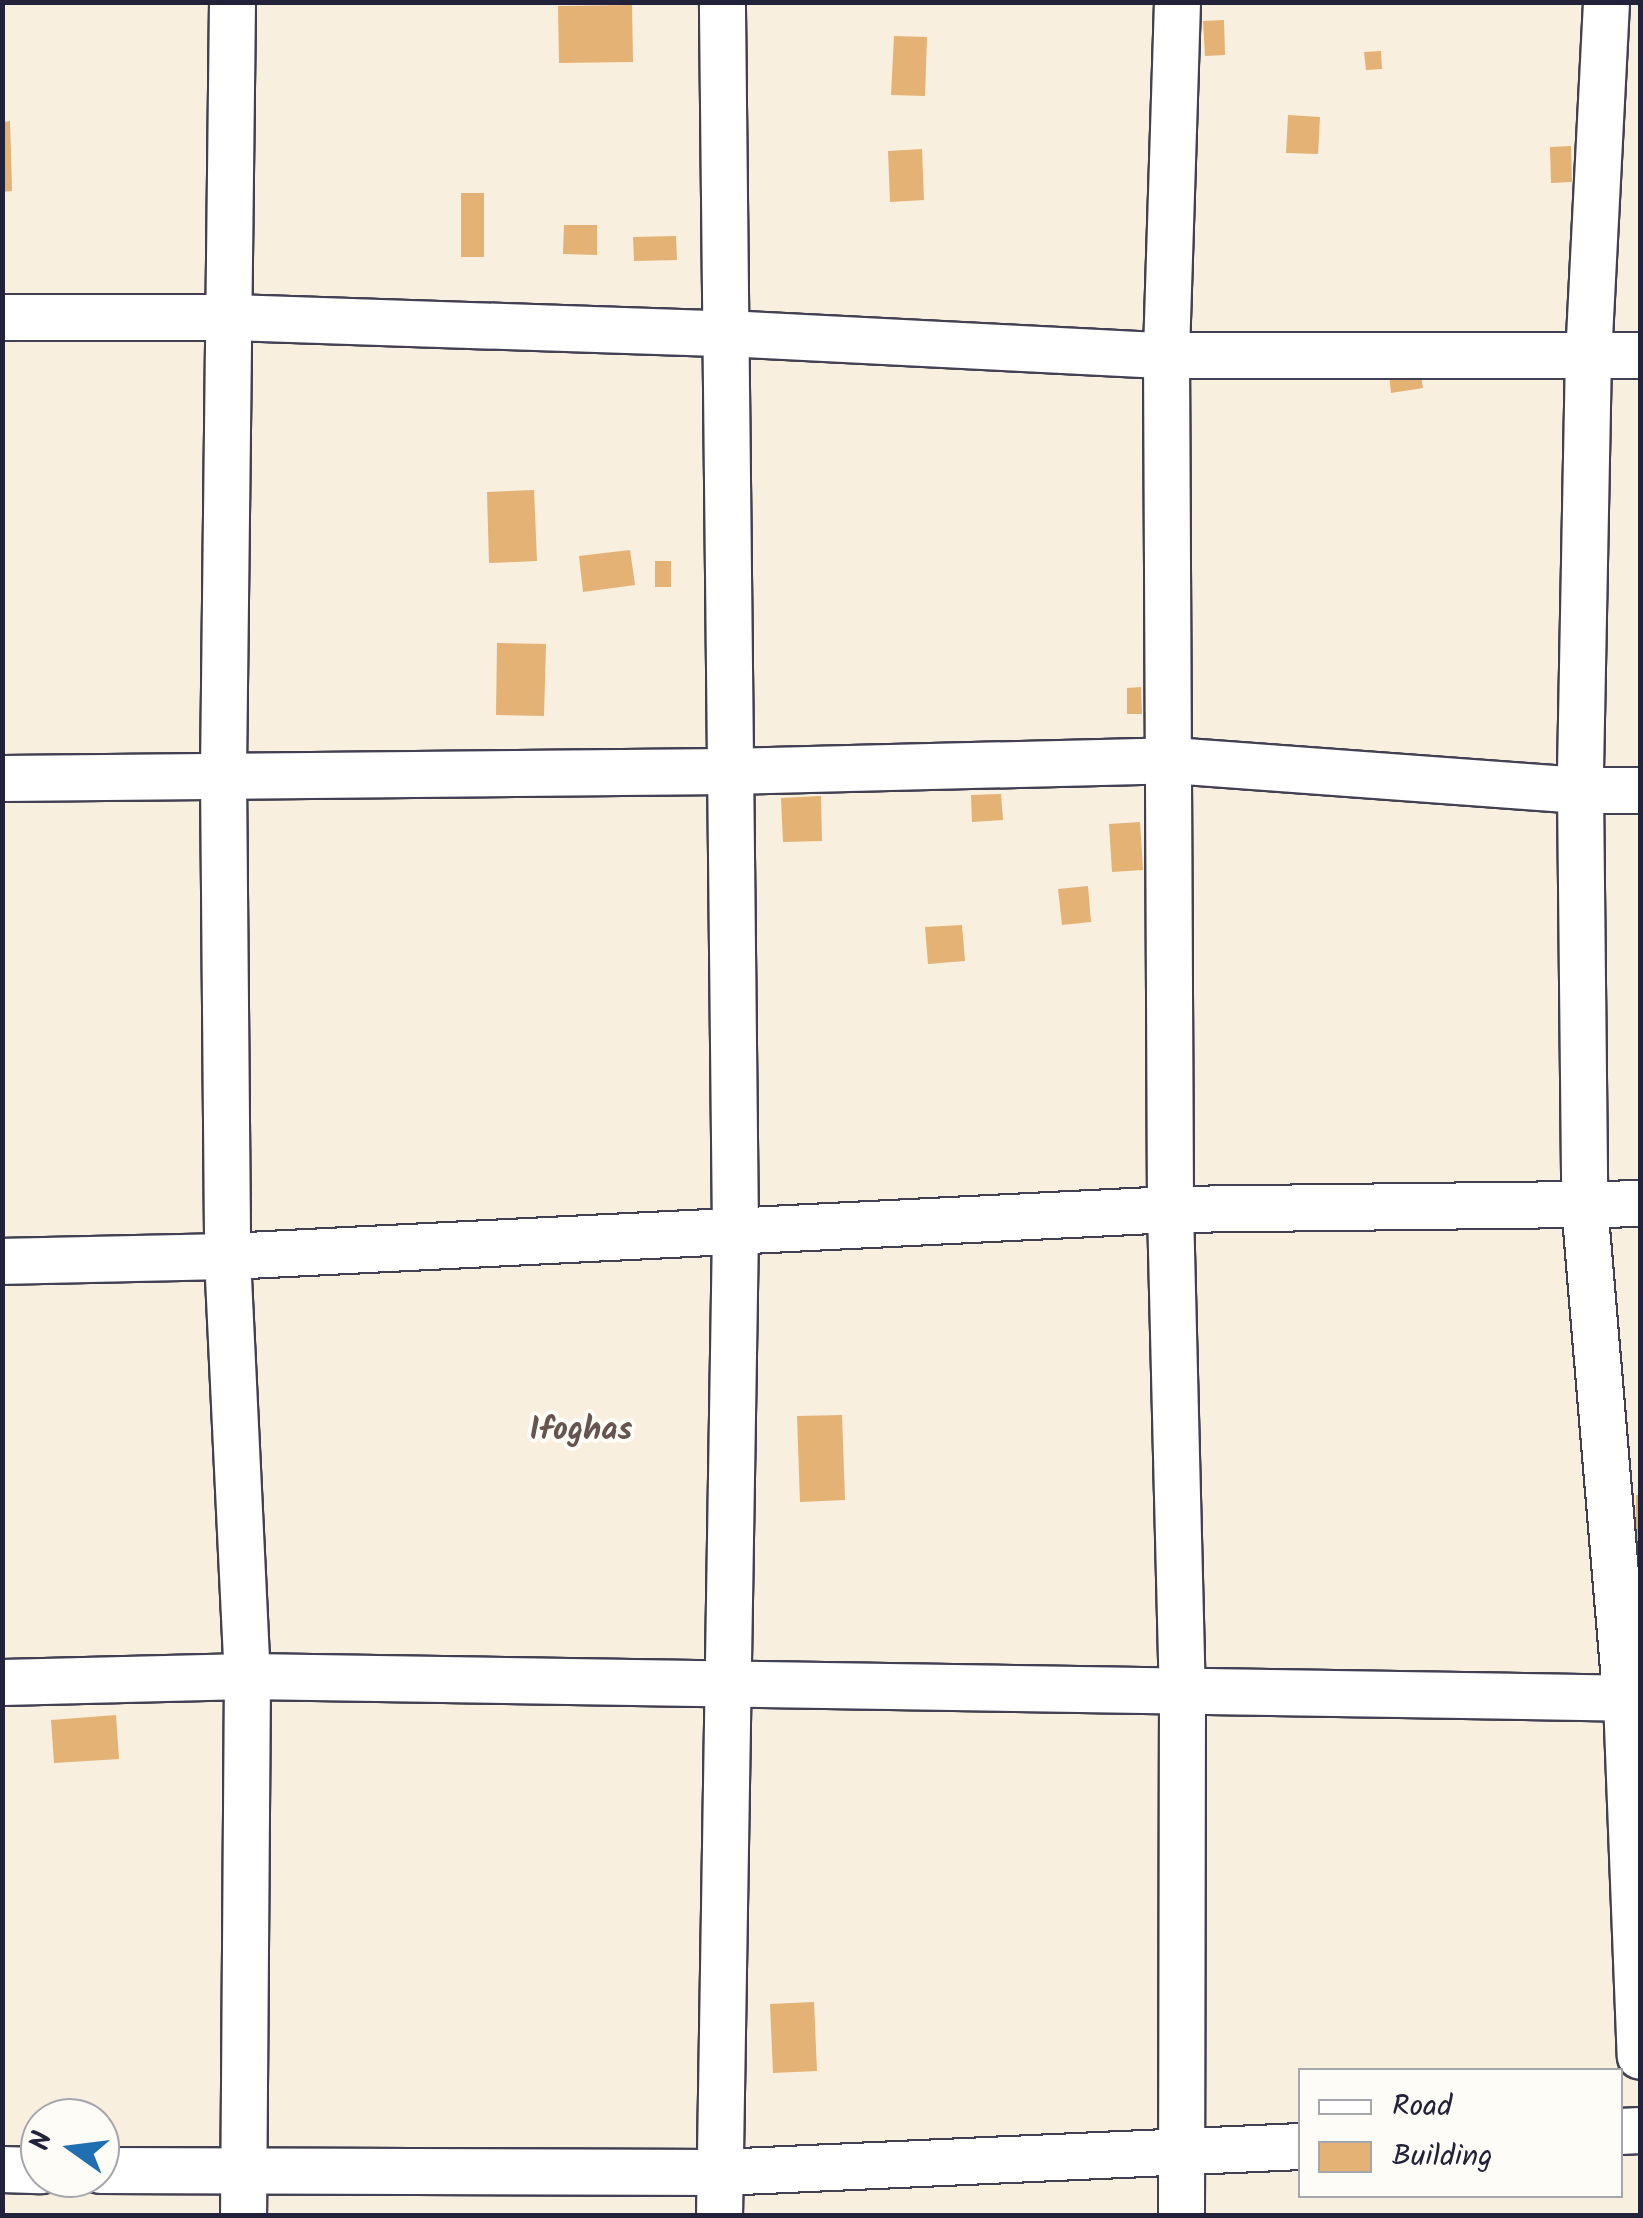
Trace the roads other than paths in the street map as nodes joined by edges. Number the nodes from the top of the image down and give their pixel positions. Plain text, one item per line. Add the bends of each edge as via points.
1 (232, 2) edge
2 (722, 2) edge
3 (1176, 2) edge
4 (1606, 2) edge
5 (2, 317) edge
6 (231, 317) junction
7 (724, 333) junction
8 (1588, 354) junction
9 (1166, 355) junction
10 (1640, 355) edge
11 (1171, 760) junction
12 (728, 771) junction
13 (223, 776) junction
14 (2, 778) edge
15 (1580, 790) junction
16 (1640, 790) edge
17 (1640, 1203) edge
18 (1584, 1204) junction
19 (1170, 1210) junction
20 (735, 1231) junction
21 (228, 1256) junction
22 (2, 1261) edge
23 (246, 1676) junction
24 (2, 1682) edge
25 (726, 1685) junction
26 (1182, 1694) junction
27 (1633, 1699) edge
28 (1640, 2056) edge
29 (1298, 2146) edge
30 (1182, 2151) junction
31 (120, 2170) edge
32 (244, 2171) junction
33 (719, 2194) edge
34 (243, 2216) edge
35 (1182, 2216) edge

1 - 6 street
2 - 7 street
3 - 9 street
4 - 8 street
5 - 6 street
6 - 7 street
6 - 13 street
7 - 9 street
7 - 12 street
8 - 9 street
8 - 10 street
8 - 15 street
9 - 11 street
11 - 12 street
11 - 15 street
11 - 19 street
12 - 13 street
12 - 20 street
13 - 14 street
13 - 21 street
15 - 16 street
15 - 18 street
17 - 18 street
18 - 19 street
18 - 27 street
19 - 20 street
19 - 26 street
20 - 21 street
20 - 25 street
21 - 22 street
21 - 23 street
23 - 24 street
23 - 25 street
23 - 32 street
25 - 26 street
25 - 33 street
26 - 27 street
26 - 30 street
27 - 28 street
29 - 30 street
30 - 33 street
30 - 35 street
31 - 32 street
32 - 33 street
32 - 34 street

